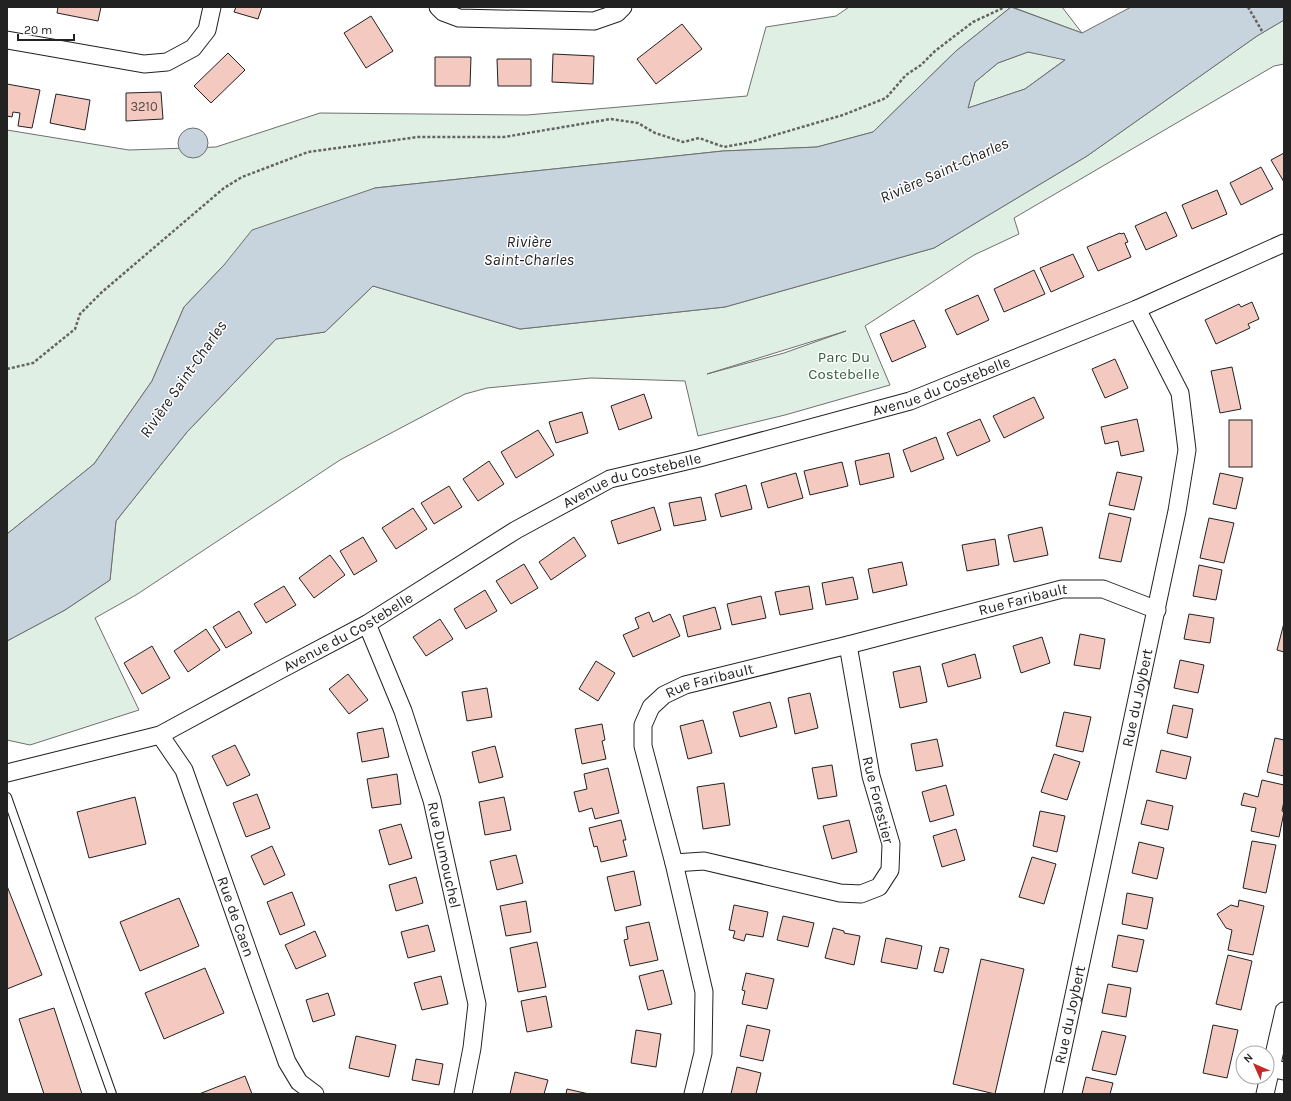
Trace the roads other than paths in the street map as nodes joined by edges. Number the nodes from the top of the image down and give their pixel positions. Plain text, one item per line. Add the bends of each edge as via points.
1 (212, 7) edge
2 (438, 7) edge
3 (623, 7) edge
4 (7, 40) edge
5 (1284, 243) edge
6 (1137, 309) junction
7 (1156, 610) junction
8 (367, 624) junction
9 (848, 645) junction
10 (160, 735) junction
11 (7, 774) edge
12 (7, 797) edge
13 (674, 863) junction
14 (1284, 1011) edge
15 (1277, 1069) edge
16 (112, 1094) edge
17 (315, 1094) edge
18 (463, 1094) edge
19 (693, 1094) edge
20 (1053, 1094) edge
21 (1265, 1094) edge

1 - 4 street via 207,30 193,48 167,62 144,64
2 - 3 street via 443,12 459,18 594,21 617,14
5 - 6 street, Avenue du Costebelle
6 - 7 street, Rue du Joybert via 1180,393 1187,450
6 - 8 street, Avenue du Costebelle via 910,401 699,458 610,479 516,530
7 - 9 street, Rue Faribault via 1103,589 1062,589
7 - 20 street, Rue du Joybert
8 - 10 street, Avenue du Costebelle
8 - 18 street, Rue Dumouchel via 403,711 432,800 477,1004
9 - 13 street, Rue Faribault via 685,685 664,696 651,707 643,725 643,746
9 - 13 street, Rue Forestier via 871,776 891,844 890,870 879,887 861,894 840,893 704,861
10 - 11 street, Avenue du Costebelle
10 - 17 street, Rue de Caen via 184,770 287,1062 298,1082
12 - 16 lane
13 - 19 street, Rue Faribault via 704,992 703,1053
14 - 15 street
15 - 21 street

